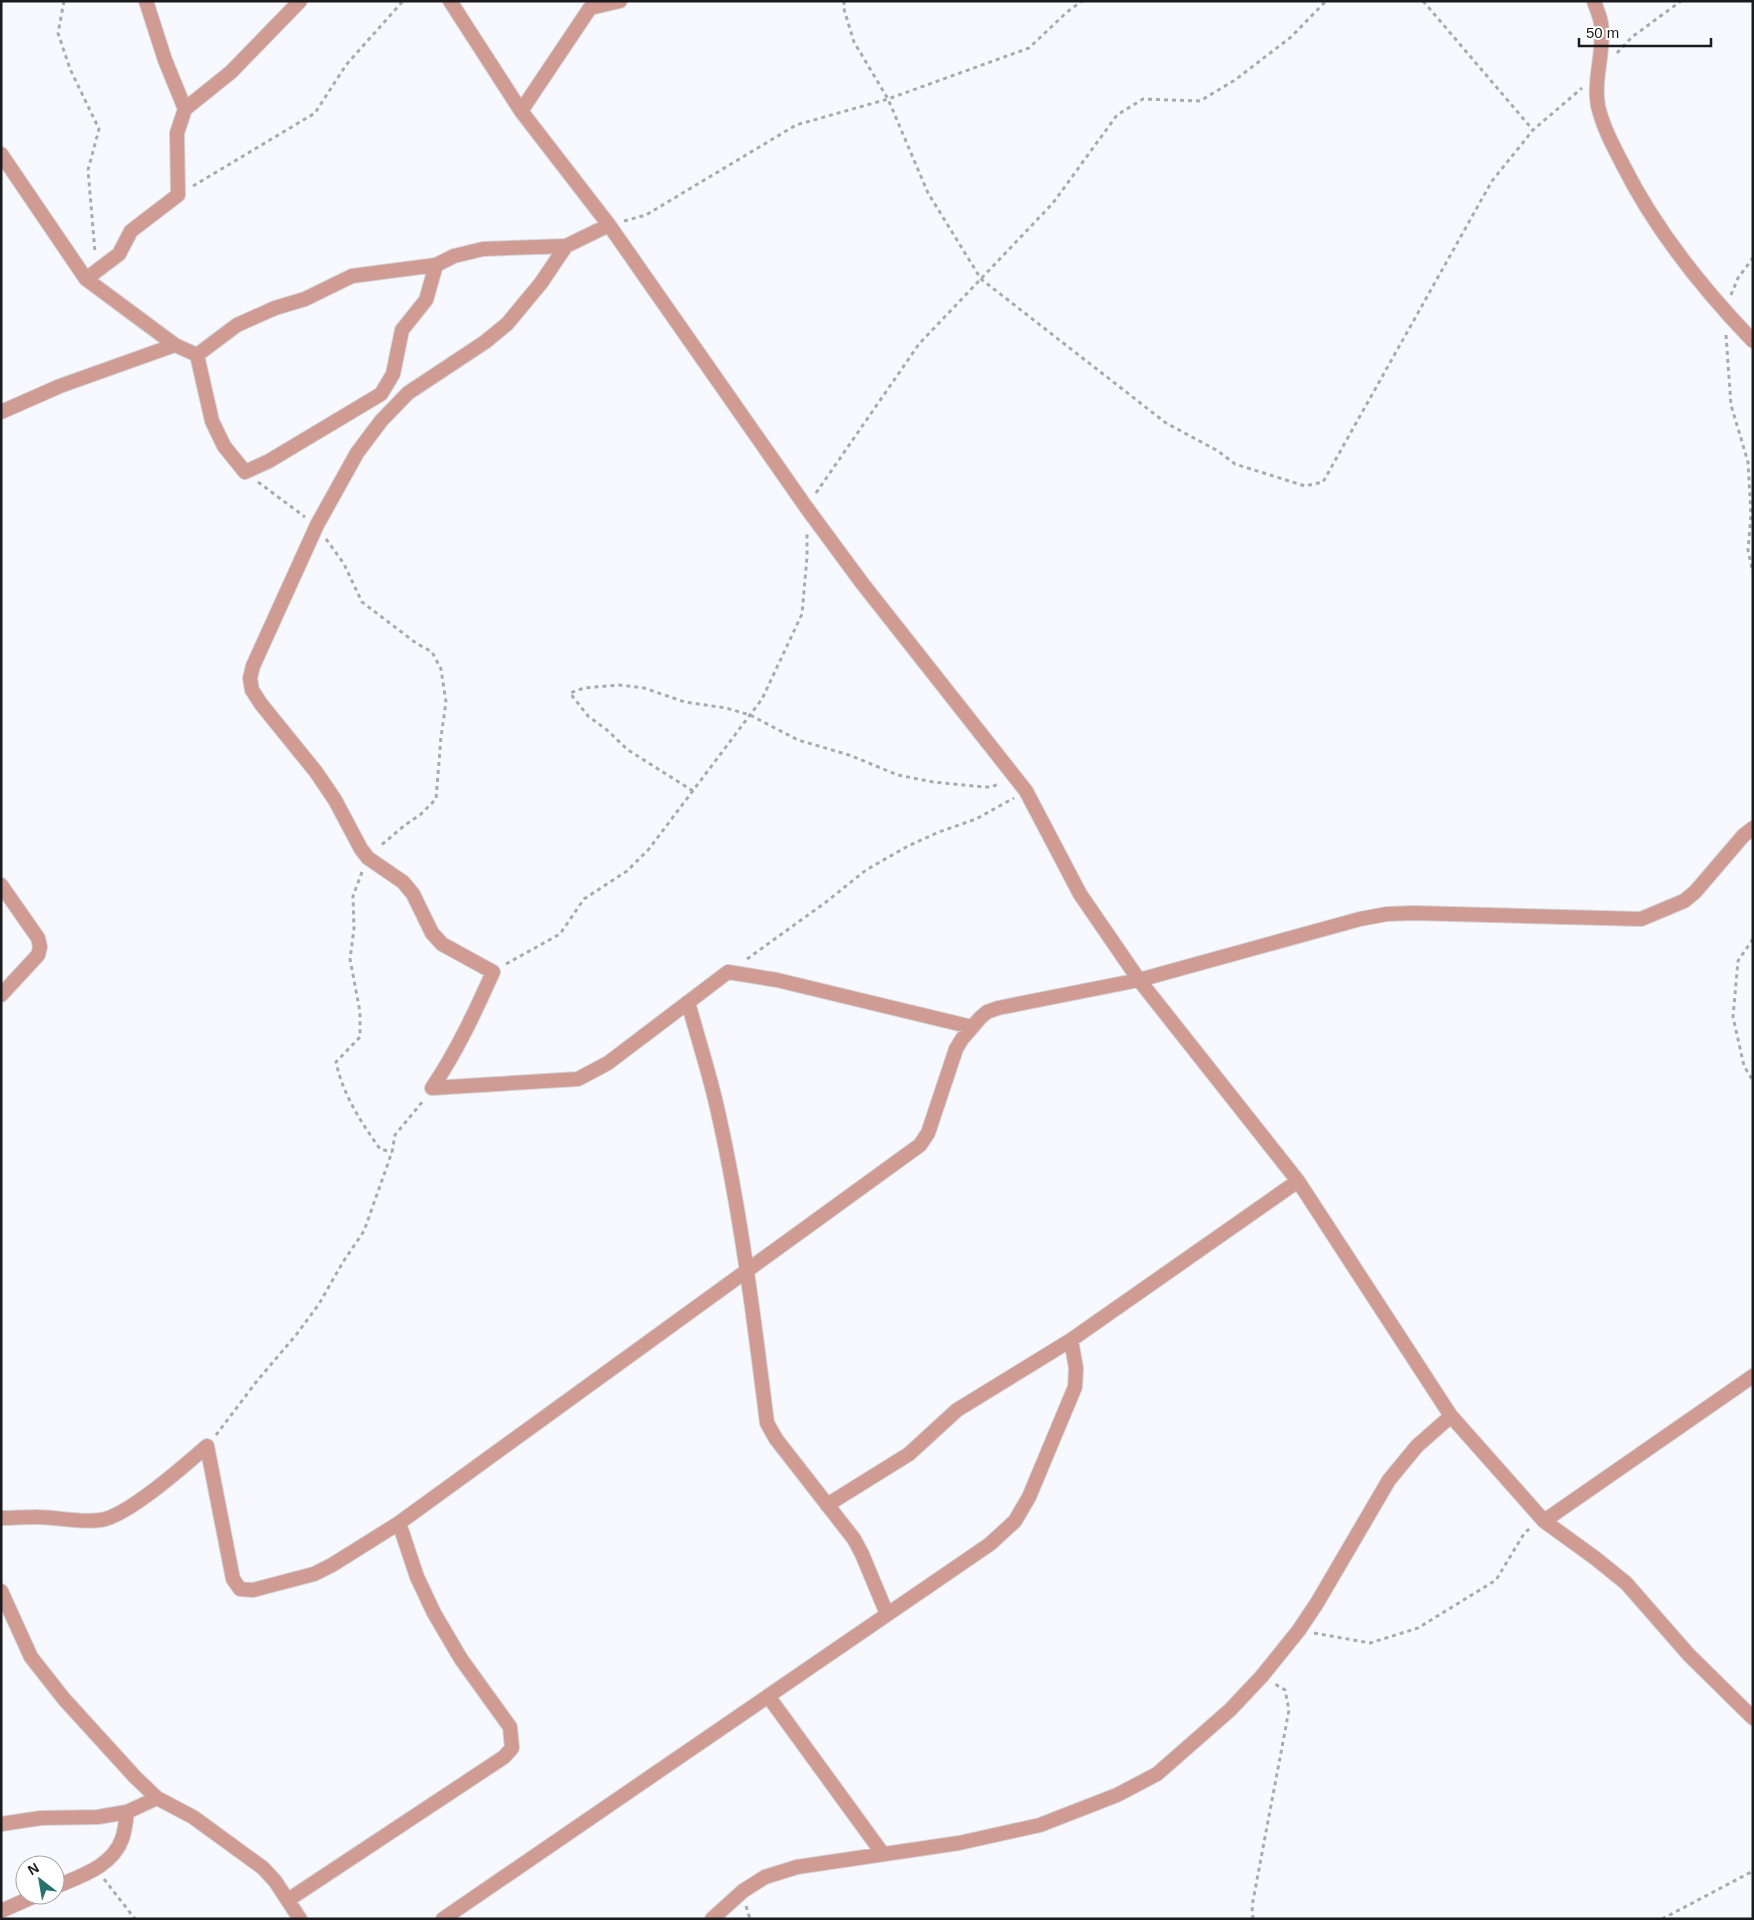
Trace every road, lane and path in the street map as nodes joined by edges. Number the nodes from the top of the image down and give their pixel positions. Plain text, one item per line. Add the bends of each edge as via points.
1 (64, 1) edge
2 (146, 1) edge
3 (300, 1) edge
4 (403, 1) edge
5 (450, 1) edge
6 (620, 1) edge
7 (845, 1) edge
8 (1082, 1) edge
9 (1326, 1) edge
10 (1422, 1) edge
11 (1594, 1) edge
12 (1681, 1) edge
13 (588, 5) edge
14 (1614, 56) dead end
15 (1596, 75) junction
16 (888, 99) junction
17 (184, 109) junction
18 (521, 110) junction
19 (1533, 130) junction
20 (1, 154) edge
21 (178, 194) junction
22 (609, 224) junction
23 (566, 246) junction
24 (1753, 258) edge
25 (436, 265) junction
26 (91, 276) junction
27 (981, 279) junction
28 (1724, 311) junction
29 (1753, 341) edge
30 (174, 346) junction
31 (197, 355) junction
32 (1, 412) edge
33 (245, 472) junction
34 (806, 507) junction
35 (317, 526) junction
36 (1753, 573) edge
37 (750, 715) junction
38 (1014, 776) junction
39 (693, 791) junction
40 (1026, 791) junction
41 (1753, 828) edge
42 (368, 858) junction
43 (1, 884) edge
44 (1753, 938) edge
45 (493, 972) junction
46 (728, 972) junction
47 (1139, 980) junction
48 (1, 995) edge
49 (688, 1002) junction
50 (972, 1027) junction
51 (1753, 1080) edge
52 (432, 1088) junction
53 (392, 1152) junction
54 (1298, 1181) junction
55 (746, 1271) junction
56 (1071, 1340) junction
57 (1753, 1376) edge
58 (1451, 1416) junction
59 (207, 1446) junction
60 (827, 1505) junction
61 (1, 1518) edge
62 (1544, 1520) junction
63 (399, 1523) junction
64 (1, 1591) edge
65 (887, 1614) junction
66 (1299, 1630) junction
67 (1262, 1676) junction
68 (768, 1696) junction
69 (1753, 1718) edge
70 (157, 1798) junction
71 (127, 1812) junction
72 (1, 1824) edge
73 (883, 1854) junction
74 (96, 1869) junction
75 (1753, 1870) edge
76 (65, 1883) edge
77 (288, 1900) junction
78 (15, 1905) edge
79 (1, 1911) edge
80 (135, 1919) edge
81 (300, 1919) edge
82 (443, 1919) edge
83 (712, 1919) edge
84 (1253, 1919) edge
85 (1662, 1919) edge

1 - 26 path via 58,33 70,69 99,129 88,170 96,257
2 - 17 street
3 - 17 street via 231,72
4 - 21 path via 346,65 315,113
5 - 18 street
6 - 13 street
7 - 16 path via 843,6 854,42
8 - 16 path via 1029,48
9 - 27 path via 1291,37 1235,80 1200,101 1143,99 1117,115 1053,203
10 - 19 path
11 - 15 street via 1601,22
12 - 14 path via 1632,37
13 - 18 street
15 - 19 path
15 - 28 street via 1602,119 1646,210
16 - 22 path via 796,125 646,215
16 - 27 path via 928,193
17 - 21 street via 176,139
18 - 22 street
19 - 27 path via 1492,181 1323,482 1305,486 1235,464 1166,423
20 - 26 street
21 - 26 street via 131,231 119,254
22 - 23 street
22 - 34 street
23 - 25 street via 483,249 454,256
23 - 35 street via 507,324 408,393 381,421 357,453
24 - 28 path via 1738,278
25 - 31 street via 352,276 305,299 237,325
25 - 33 street via 426,300 402,330 393,374 381,394
26 - 30 street
27 - 34 path via 919,344
28 - 29 street
28 - 36 path via 1731,405 1748,462 1751,515 1748,550
30 - 31 street
30 - 32 street via 60,386
31 - 33 street via 212,421 224,446
33 - 35 path
34 - 37 path via 807,557 802,614 762,699
34 - 38 street
35 - 42 street via 250,678 260,704 336,800 353,836
35 - 42 path via 344,564 362,602 432,652 441,669 446,702 436,798
37 - 38 path via 798,740 850,755 898,775 984,787 992,787
37 - 39 path
37 - 39 path via 685,702 644,688 618,685 584,688 570,693 588,716 628,750
38 - 40 street
39 - 45 path via 649,848 627,871 584,899 560,934
40 - 46 path via 976,819 915,842 866,870
40 - 47 street via 1080,894
41 - 47 street via 1684,901 1641,919 1387,914
42 - 45 street via 403,882 413,894 432,934 442,944
42 - 53 path via 353,896 354,929 350,959 360,1012 360,1037 336,1062 340,1082 364,1126 380,1149
43 - 48 street via 38,938 40,947 38,955
44 - 51 path via 1738,962 1733,1017 1744,1066
45 - 52 street via 448,1064
46 - 49 street
46 - 50 street via 777,980
47 - 50 street via 998,1008 987,1012
47 - 54 street
49 - 52 street via 608,1063 578,1079
49 - 55 street via 718,1110
50 - 55 street via 956,1049 928,1134 920,1145
52 - 53 path via 395,1135
53 - 59 path via 364,1231 320,1304
54 - 56 street
54 - 58 street
55 - 60 street via 767,1423 776,1440
55 - 63 street
56 - 60 street via 957,1410 909,1454
56 - 65 street via 1076,1368 1075,1387 1029,1498 1015,1521 990,1544
57 - 62 street
58 - 62 street
58 - 66 street via 1417,1446 1389,1480
59 - 61 street via 126,1509 103,1520
59 - 63 street via 233,1579 240,1589 254,1590 314,1574
60 - 65 street via 854,1539
62 - 66 path via 1525,1532 1496,1580 1418,1628 1370,1643
62 - 69 street via 1626,1583 1689,1655
63 - 77 street via 417,1577 434,1613 461,1659 510,1727 512,1748 504,1757
64 - 70 street via 31,1657 64,1699
65 - 68 street
66 - 67 street
67 - 73 street via 1172,1762 1157,1774 1117,1795 1040,1825 960,1843
67 - 84 path via 1284,1690 1289,1710 1252,1906
68 - 73 street
68 - 82 street
70 - 71 street
70 - 77 street via 193,1817 263,1868
71 - 72 street
71 - 74 street via 123,1838 114,1855
73 - 83 street via 797,1867 765,1877 743,1891
74 - 76 street
74 - 80 path
75 - 85 path
77 - 81 street
78 - 79 street

